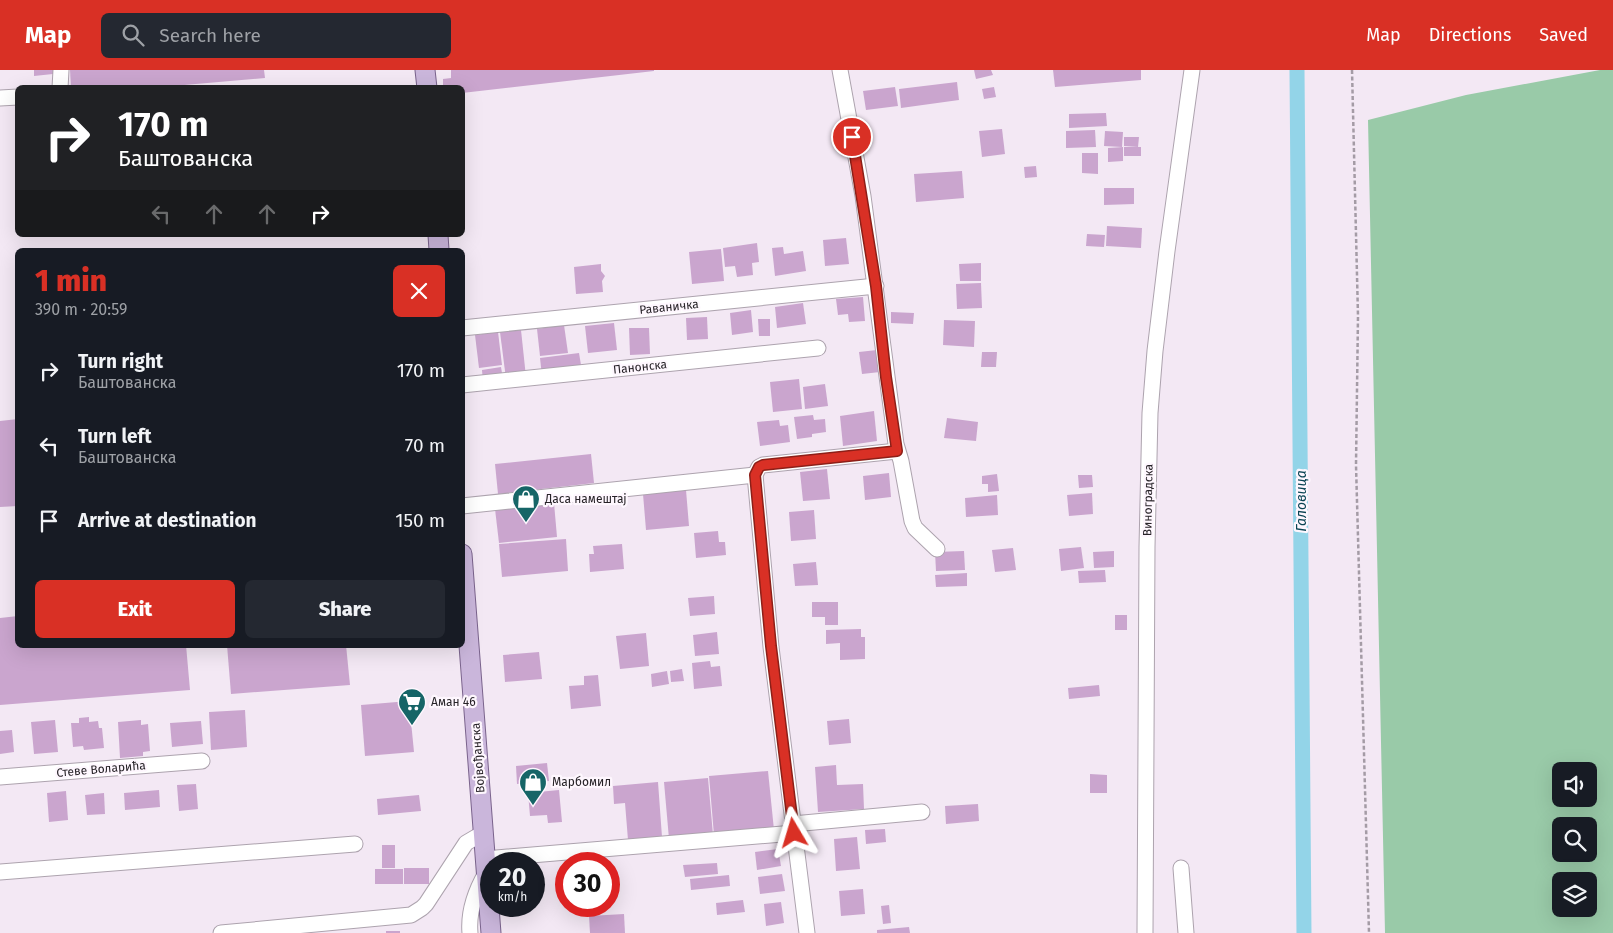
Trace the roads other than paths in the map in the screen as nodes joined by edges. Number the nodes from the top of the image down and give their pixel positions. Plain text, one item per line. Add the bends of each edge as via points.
1 (61, 70) edge
2 (425, 70) edge
3 (840, 70) edge
4 (1192, 70) edge
5 (60, 85) edge
6 (427, 85) edge
7 (15, 97) edge
8 (0, 98) edge
9 (876, 286) junction
10 (465, 328) edge
11 (818, 348) dead end
12 (465, 385) edge
13 (897, 451) junction
14 (755, 475) junction
15 (465, 506) edge
16 (937, 549) dead end
17 (465, 594) edge
18 (202, 761) dead end
19 (0, 778) edge
20 (922, 812) dead end
21 (793, 828) junction
22 (483, 832) junction
23 (354, 844) dead end
24 (485, 852) edge
25 (545, 859) edge
26 (1181, 868) dead end
27 (0, 872) edge
28 (480, 880) edge
29 (490, 917) edge
30 (221, 933) edge
31 (470, 933) edge
32 (491, 933) edge
33 (807, 933) edge
34 (1145, 933) edge
35 (1186, 933) edge

1 - 5 street
2 - 6 main road
3 - 9 street
4 - 34 street, Виноградска via 1165,269 1150,413
7 - 8 street
9 - 10 street, Раваничка
9 - 13 street
11 - 12 street, Панонска
13 - 14 street via 763,465
13 - 16 street via 912,521
14 - 15 street
14 - 21 street
17 - 22 main road, Војвођанска
18 - 19 street, Стеве Воларића
20 - 21 street
21 - 25 street
21 - 33 street
22 - 24 main road, Војвођанска
22 - 30 street via 466,843 426,904 411,915
23 - 27 street
26 - 35 street
28 - 31 street via 472,903
29 - 32 main road, Војвођанска

